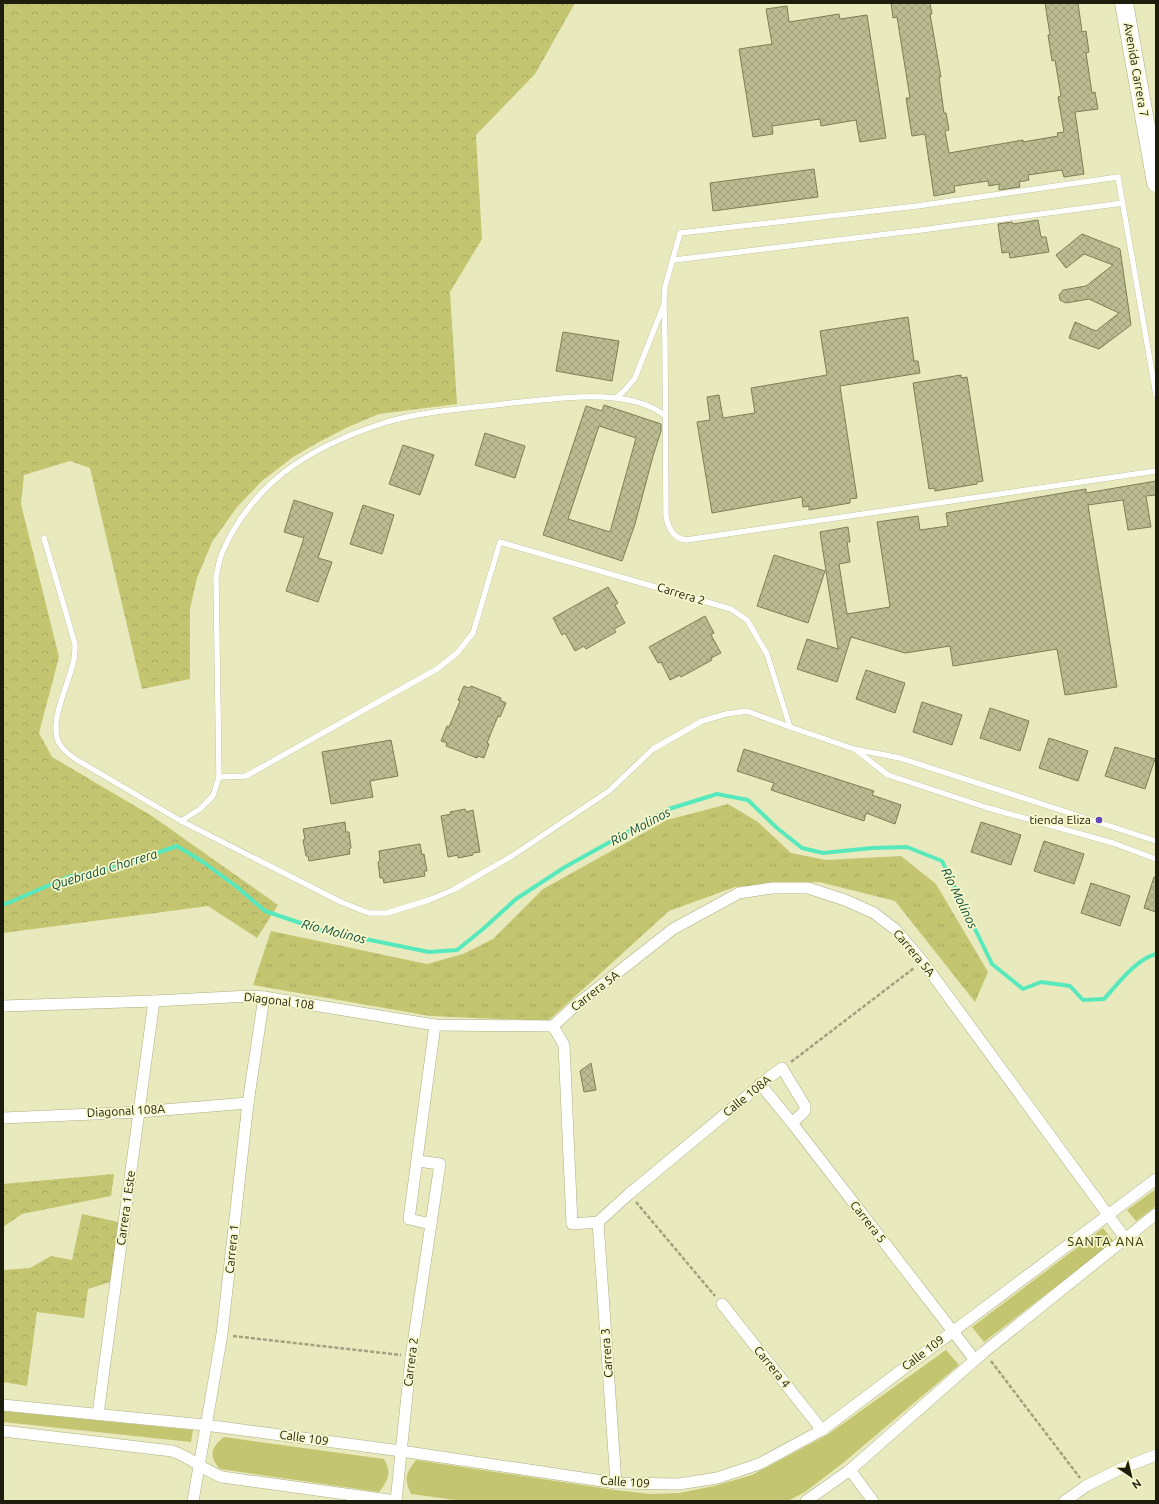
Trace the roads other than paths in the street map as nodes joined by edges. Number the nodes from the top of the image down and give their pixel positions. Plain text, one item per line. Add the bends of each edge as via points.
1 (1124, 3) edge
2 (1156, 183) edge
3 (1123, 203) junction
4 (674, 260) junction
5 (664, 305) junction
6 (1156, 395) edge
7 (616, 398) junction
8 (666, 416) junction
9 (1156, 471) edge
10 (44, 538) dead end
11 (790, 727) junction
12 (854, 748) junction
13 (219, 777) junction
14 (181, 821) junction
15 (1156, 841) edge
16 (1156, 859) edge
17 (264, 997) junction
18 (154, 1001) junction
19 (3, 1006) edge
20 (435, 1025) junction
21 (553, 1026) junction
22 (760, 1084) junction
23 (248, 1103) junction
24 (139, 1112) junction
25 (3, 1118) edge
26 (792, 1123) junction
27 (418, 1161) junction
28 (1156, 1179) edge
29 (1156, 1214) edge
30 (1108, 1215) junction
31 (598, 1222) junction
32 (432, 1224) junction
33 (1125, 1238) junction
34 (722, 1304) road end
35 (952, 1331) junction
36 (975, 1360) junction
37 (3, 1404) edge
38 (98, 1414) junction
39 (205, 1425) junction
40 (822, 1430) junction
41 (3, 1431) edge
42 (401, 1451) junction
43 (1156, 1455) edge
44 (198, 1465) junction
45 (850, 1470) junction
46 (616, 1483) junction
47 (192, 1501) edge
48 (396, 1501) edge
49 (806, 1501) edge
50 (873, 1501) edge
51 (1065, 1501) edge

1 - 2 main road, Avenida Carrera 7
3 - 4 lane
3 - 4 lane via 1118,177 917,206 680,233
3 - 6 lane
4 - 5 lane via 665,287
5 - 7 lane via 635,378
5 - 8 lane
7 - 8 lane via 655,408
7 - 13 lane via 562,398 448,411 387,422 323,447 268,485 235,530 222,554 216,577
8 - 9 lane via 666,517 669,529 674,535 686,540
10 - 14 lane via 75,644 74,660 63,692 56,726 59,743 77,760
11 - 12 lane
11 - 13 lane, Carrera 2 via 767,654 747,620 731,609 500,542 473,633 457,653 437,669 246,776
11 - 14 lane via 747,711 702,721 653,749 609,791 512,856 453,890 387,913 369,913 341,902
12 - 15 lane via 900,758
12 - 16 lane via 888,775 985,807 1112,843
13 - 14 lane via 212,796 200,809
17 - 18 street, Diagonal 108
17 - 20 street, Diagonal 108
17 - 23 street, Carrera 1
18 - 19 street, Diagonal 108
18 - 24 street, Carrera 1 Este
20 - 21 street, Diagonal 108
20 - 27 street
21 - 30 street, Carrera 5A via 673,929 739,893 772,888 808,888 845,900 874,913 896,930 923,962
21 - 31 street via 564,1046 572,1224
22 - 26 street, Carrera 5
22 - 26 street, Calle 108A via 782,1068 805,1106 804,1111
22 - 31 street, Calle 108A
23 - 24 street, Diagonal 108A
23 - 39 street, Carrera 1 via 222,1334
24 - 25 street, Diagonal 108A
24 - 38 street, Carrera 1 Este
26 - 35 street, Carrera 5
27 - 32 street via 409,1219
27 - 32 street, Carrera 2 via 440,1164
28 - 30 street, Calle 109
29 - 33 street
30 - 33 street, Carrera 5A
30 - 35 street, Calle 109
31 - 46 street, Carrera 3
32 - 42 street, Carrera 2 via 411,1357
33 - 36 street
34 - 40 street, Carrera 4
35 - 36 street, Carrera 5
35 - 40 street, Calle 109
36 - 45 street
37 - 38 street, Calle 109
38 - 39 street, Calle 109
39 - 42 street, Calle 109
39 - 44 street, Carrera 1
40 - 46 street, Calle 109 via 760,1464 717,1478 679,1484
41 - 44 street via 172,1451
42 - 46 street, Calle 109
42 - 48 street, Carrera 2
43 - 51 street via 1086,1486
44 - 47 street, Carrera 1
44 - 48 street via 222,1477
45 - 49 street
45 - 50 street

